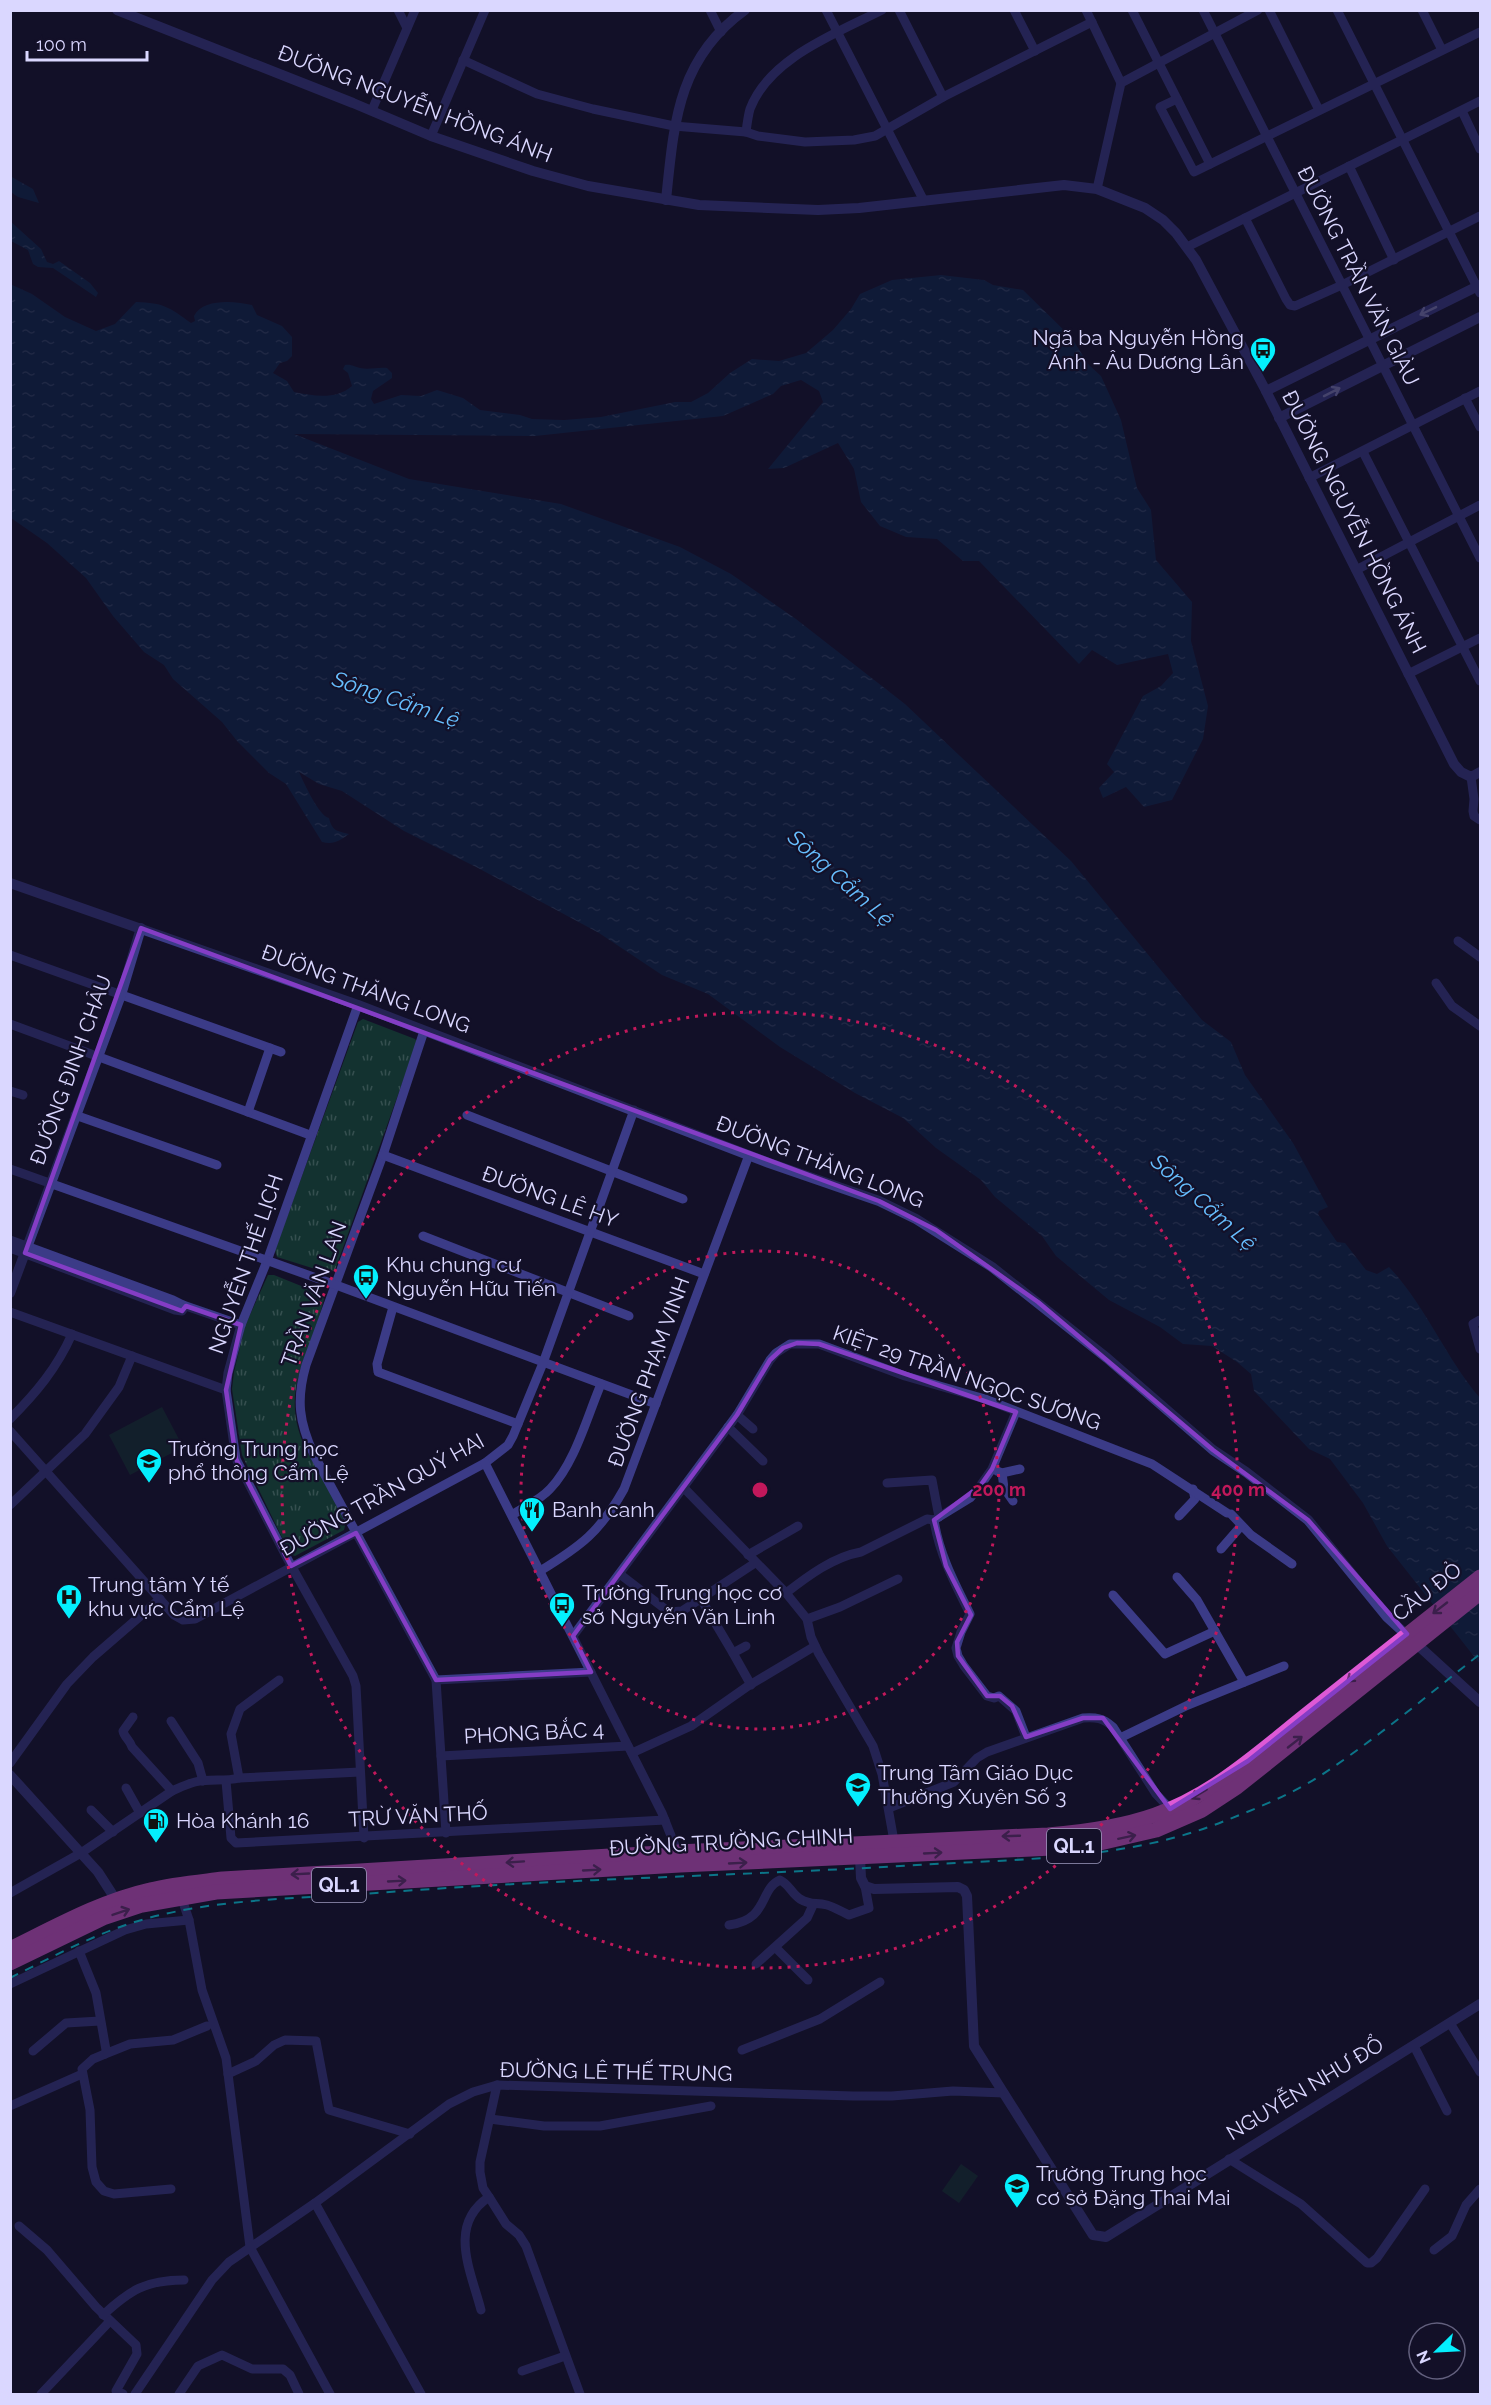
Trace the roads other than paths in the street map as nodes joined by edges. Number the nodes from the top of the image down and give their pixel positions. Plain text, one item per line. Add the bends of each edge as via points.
1 (117, 10) edge
2 (398, 10) edge
3 (415, 10) edge
4 (485, 10) edge
5 (710, 10) edge
6 (745, 10) edge
7 (826, 10) edge
8 (882, 10) edge
9 (899, 10) edge
10 (1014, 10) edge
11 (1086, 10) edge
12 (1132, 10) edge
13 (1203, 10) edge
14 (1258, 10) edge
15 (1269, 10) edge
16 (1337, 10) edge
17 (1422, 10) edge
18 (128, 13) edge
19 (1092, 22) junction
20 (407, 28) junction
21 (721, 32) junction
22 (1480, 32) edge
23 (838, 33) junction
24 (1215, 34) junction
25 (1442, 50) junction
26 (1035, 51) junction
27 (463, 60) junction
28 (1158, 63) junction
29 (1121, 83) junction
30 (1374, 83) junction
31 (943, 97) junction
32 (1177, 99) junction
33 (1480, 101) edge
34 (372, 110) junction
35 (1319, 110) junction
36 (1462, 111) junction
37 (674, 126) junction
38 (888, 130) junction
39 (746, 132) junction
40 (431, 136) junction
41 (1267, 136) junction
42 (1402, 140) junction
43 (1480, 149) edge
44 (1210, 164) junction
45 (1349, 166) junction
46 (1097, 189) junction
47 (1295, 193) junction
48 (666, 200) junction
49 (924, 201) junction
50 (1480, 216) edge
51 (1245, 218) junction
52 (1449, 232) junction
53 (1187, 247) junction
54 (1394, 260) junction
55 (1342, 285) junction
56 (1479, 288) edge
57 (1480, 317) edge
58 (1370, 340) junction
59 (1383, 366) junction
60 (1480, 391) edge
61 (1266, 392) junction
62 (1466, 398) junction
63 (1279, 418) junction
64 (1413, 424) junction
65 (1480, 427) edge
66 (1363, 452) junction
67 (1309, 478) junction
68 (1480, 505) edge
69 (1459, 516) junction
70 (1409, 542) junction
71 (1480, 558) edge
72 (1356, 570) junction
73 (1480, 638) edge
74 (1463, 647) junction
75 (1408, 674) junction
76 (1480, 681) edge
77 (1476, 775) edge
78 (1480, 820) edge
79 (10, 883) edge
80 (141, 928) junction
81 (1458, 941) dead end
82 (10, 955) edge
83 (1480, 957) edge
84 (1436, 983) dead end
85 (121, 994) junction
86 (358, 1005) junction
87 (10, 1024) edge
88 (1480, 1026) edge
89 (424, 1031) junction
90 (270, 1048) junction
91 (281, 1052) dead end
92 (98, 1056) junction
93 (10, 1091) edge
94 (23, 1095) dead end
95 (634, 1110) junction
96 (248, 1112) junction
97 (75, 1115) junction
98 (467, 1115) dead end
99 (310, 1135) junction
100 (383, 1155) junction
101 (749, 1155) junction
102 (217, 1165) dead end
103 (10, 1169) edge
104 (613, 1171) junction
105 (50, 1183) junction
106 (683, 1199) dead end
107 (590, 1232) junction
108 (423, 1236) dead end
109 (10, 1240) edge
110 (10, 1248) edge
111 (26, 1249) junction
112 (267, 1261) junction
113 (704, 1274) junction
114 (336, 1285) junction
115 (10, 1293) edge
116 (568, 1293) junction
117 (393, 1307) junction
118 (10, 1312) edge
119 (629, 1316) dead end
120 (1480, 1320) edge
121 (241, 1325) junction
122 (72, 1334) junction
123 (1480, 1348) edge
124 (132, 1356) junction
125 (543, 1363) junction
126 (601, 1384) junction
127 (226, 1390) junction
128 (656, 1404) junction
129 (1016, 1412) junction
130 (737, 1415) junction
131 (10, 1419) edge
132 (518, 1424) junction
133 (728, 1427) junction
134 (753, 1429) dead end
135 (10, 1431) edge
136 (763, 1461) dead end
137 (485, 1463) junction
138 (1020, 1469) dead end
139 (997, 1471) junction
140 (47, 1472) junction
141 (887, 1483) dead end
142 (684, 1488) junction
143 (1193, 1489) junction
144 (1013, 1501) dead end
145 (10, 1505) edge
146 (512, 1515) junction
147 (1179, 1516) dead end
148 (936, 1519) junction
149 (798, 1526) dead end
150 (1241, 1526) junction
151 (356, 1533) junction
152 (1221, 1549) dead end
153 (748, 1555) junction
154 (755, 1563) junction
155 (1292, 1564) dead end
156 (291, 1566) junction
157 (540, 1571) junction
158 (621, 1575) junction
159 (1177, 1577) dead end
160 (1480, 1577) edge
161 (898, 1579) dead end
162 (786, 1593) junction
163 (1480, 1593) edge
164 (1113, 1595) dead end
165 (160, 1599) junction
166 (701, 1599) junction
167 (807, 1619) junction
168 (1215, 1630) junction
169 (573, 1636) junction
170 (1404, 1645) junction
171 (746, 1646) dead end
172 (815, 1646) junction
173 (733, 1653) junction
174 (1284, 1666) dead end
175 (591, 1672) junction
176 (279, 1680) dead end
177 (436, 1680) junction
178 (1244, 1682) junction
179 (751, 1685) junction
180 (1480, 1702) edge
181 (133, 1718) dead end
182 (171, 1722) dead end
183 (1026, 1737) junction
184 (1122, 1737) junction
185 (630, 1750) junction
186 (441, 1756) junction
187 (10, 1763) edge
188 (360, 1772) junction
189 (10, 1775) edge
190 (239, 1778) junction
191 (203, 1781) junction
192 (226, 1781) junction
193 (126, 1788) dead end
194 (172, 1791) junction
195 (889, 1808) junction
196 (1170, 1809) junction
197 (91, 1810) dead end
198 (140, 1813) junction
199 (665, 1820) junction
200 (113, 1832) junction
201 (446, 1833) junction
202 (363, 1838) junction
203 (894, 1841) junction
204 (81, 1853) junction
205 (861, 1857) junction
206 (679, 1858) junction
207 (865, 1886) junction
208 (10, 1893) edge
209 (181, 1896) junction
210 (116, 1900) junction
211 (813, 1905) junction
212 (189, 1920) junction
213 (729, 1925) dead end
214 (776, 1948) junction
215 (10, 1949) edge
216 (79, 1951) junction
217 (10, 1963) edge
218 (756, 1964) dead end
219 (808, 1980) dead end
220 (880, 1982) dead end
221 (10, 1984) edge
222 (1480, 2004) edge
223 (100, 2021) junction
224 (1450, 2023) junction
225 (207, 2026) dead end
226 (1414, 2046) junction
227 (742, 2050) dead end
228 (33, 2051) dead end
229 (105, 2054) junction
230 (1480, 2072) edge
231 (82, 2074) junction
232 (228, 2074) junction
233 (496, 2085) junction
234 (1004, 2093) junction
235 (10, 2106) edge
236 (711, 2106) dead end
237 (1447, 2111) dead end
238 (490, 2119) junction
239 (410, 2134) junction
240 (1228, 2159) junction
241 (171, 2189) dead end
242 (1480, 2189) edge
243 (1425, 2190) dead end
244 (489, 2198) junction
245 (315, 2203) junction
246 (20, 2226) dead end
247 (250, 2247) junction
248 (1434, 2250) dead end
249 (184, 2280) dead end
250 (481, 2310) dead end
251 (107, 2318) junction
252 (565, 2355) junction
253 (522, 2371) dead end
254 (40, 2394) edge
255 (123, 2394) edge
256 (135, 2394) edge
257 (179, 2394) edge
258 (299, 2394) edge
259 (330, 2394) edge
260 (421, 2394) edge
261 (580, 2394) edge

1 - 18 street, ĐƯỜNG NGUYỄN HỒNG ÁNH
2 - 20 street
3 - 20 street
4 - 27 street
5 - 21 street
6 - 21 street
7 - 23 street
8 - 23 street
9 - 31 street
10 - 26 street
11 - 19 street
12 - 28 street
13 - 24 street, ĐƯỜNG TRẦN VĂN GIÀU
14 - 24 street
15 - 35 street
16 - 30 street
17 - 25 street
18 - 34 street, ĐƯỜNG NGUYỄN HỒNG ÁNH
19 - 26 street
19 - 29 street
20 - 34 street
21 - 37 street via 687,82
22 - 25 street
23 - 38 street
23 - 39 street via 780,69 755,99
24 - 28 street
24 - 41 street, ĐƯỜNG TRẦN VĂN GIÀU
25 - 30 street
26 - 31 street
27 - 37 street via 537,94 572,105
27 - 40 street
28 - 29 street
28 - 32 street
29 - 46 street
30 - 35 street
30 - 42 street
31 - 38 street
32 - 44 street
32 - 44 street via 1160,107 1194,172
33 - 36 street
34 - 40 street, ĐƯỜNG NGUYỄN HỒNG ÁNH
35 - 41 street
36 - 42 street
36 - 43 street
37 - 39 street
37 - 48 street
38 - 39 street via 854,140 805,142
38 - 49 street
40 - 48 street, ĐƯỜNG NGUYỄN HỒNG ÁNH via 588,186
41 - 44 street
41 - 47 street, ĐƯỜNG TRẦN VĂN GIÀU
42 - 45 street
42 - 52 street
45 - 47 street
45 - 54 street
46 - 49 street, ĐƯỜNG NGUYỄN HỒNG ÁNH via 1064,185
46 - 53 street, ĐƯỜNG NGUYỄN HỒNG ÁNH via 1119,196 1163,220
47 - 51 street
47 - 55 street, ĐƯỜNG TRẦN VĂN GIÀU
48 - 49 street, ĐƯỜNG NGUYỄN HỒNG ÁNH via 818,210
50 - 52 street
51 - 53 street
51 - 55 street via 1290,305 1301,305
52 - 54 street
52 - 56 street
53 - 61 street, ĐƯỜNG NGUYỄN HỒNG ÁNH
54 - 55 street
55 - 58 street, ĐƯỜNG TRẦN VĂN GIÀU
56 -> 58 street
57 - 59 street
58 - 59 street, ĐƯỜNG TRẦN VĂN GIÀU
58 - 61 street
63 -> 59 street
59 - 64 street, ĐƯỜNG TRẦN VĂN GIÀU
60 - 62 street
61 - 63 street, ĐƯỜNG NGUYỄN HỒNG ÁNH
62 - 64 street
62 - 65 street
63 - 67 street, ĐƯỜNG NGUYỄN HỒNG ÁNH
64 - 66 street
64 - 69 street, ĐƯỜNG TRẦN VĂN GIÀU
66 - 67 street
66 - 70 street
67 - 72 street, ĐƯỜNG NGUYỄN HỒNG ÁNH
68 - 69 street
69 - 70 street
69 - 71 street, ĐƯỜNG TRẦN VĂN GIÀU
70 - 72 street
70 - 74 street
72 - 75 street, ĐƯỜNG NGUYỄN HỒNG ÁNH
73 - 74 street
74 - 75 street
74 - 76 street
75 - 77 street, ĐƯỜNG NGUYỄN HỒNG ÁNH via 1454,764 1461,772
77 - 78 street via 1473,810
79 - 80 street, ĐƯỜNG THĂNG LONG
80 - 85 street, ĐƯỜNG ĐINH CHÂU
80 - 86 street, ĐƯỜNG THĂNG LONG
81 - 83 street
82 - 85 street
84 - 88 street via 1452,1006
85 - 90 street
85 - 92 street, ĐƯỜNG ĐINH CHÂU
86 - 89 street, ĐƯỜNG THĂNG LONG
86 - 99 street, NGUYỄN THẾ LỊCH
87 - 92 street
89 - 95 street, ĐƯỜNG THĂNG LONG
89 - 100 street, TRẦN VĂN LAN
90 - 91 street
90 - 96 street
92 - 96 street
92 - 97 street, ĐƯỜNG ĐINH CHÂU
93 - 94 street
95 - 101 street, ĐƯỜNG THĂNG LONG
95 - 104 street, ĐƯỜNG TRẦN QUÝ HAI
96 - 99 street
97 - 102 street
97 - 105 street, ĐƯỜNG ĐINH CHÂU
98 - 104 street
99 - 112 street, NGUYỄN THẾ LỊCH
100 - 107 street, ĐƯỜNG LÊ HY
100 - 114 street, TRẦN VĂN LAN
101 - 113 street, ĐƯỜNG PHẠM VINH
101 - 180 street, ĐƯỜNG THĂNG LONG via 879,1201 936,1230 992,1267 1107,1358 1213,1450 1308,1520 1387,1617
103 - 105 street
104 - 106 street
104 - 107 street, ĐƯỜNG TRẦN QUÝ HAI
105 - 111 street, ĐƯỜNG ĐINH CHÂU
105 - 112 street
107 - 113 street, ĐƯỜNG LÊ HY
107 - 116 street, ĐƯỜNG TRẦN QUÝ HAI
108 - 116 street
109 - 111 street
110 - 111 street
111 - 115 street, ĐƯỜNG ĐINH CHÂU
111 - 121 street via 175,1310 182,1311 183,1305
112 - 114 street
112 - 121 street, NGUYỄN THẾ LỊCH
113 - 128 street, ĐƯỜNG PHẠM VINH
114 - 117 street
114 - 151 street, TRẦN VĂN LAN via 301,1382 301,1420 306,1438
116 - 119 street
116 - 125 street, ĐƯỜNG TRẦN QUÝ HAI
117 - 125 street
117 - 132 street via 378,1372
118 - 122 street
120 - 123 street via 1473,1324
121 - 127 street, NGUYỄN THẾ LỊCH
122 - 124 street
122 - 131 street via 47,1379
124 - 127 street
124 - 140 street via 104,1410
125 - 126 street
125 - 132 street, ĐƯỜNG TRẦN QUÝ HAI
126 - 128 street
126 - 146 street via 559,1479 549,1491
127 - 156 street, NGUYỄN THẾ LỊCH via 236,1459
128 - 157 street, ĐƯỜNG PHẠM VINH via 632,1471 606,1519 586,1541
129 - 130 street, KIỆT 29 TRẦN NGỌC SƯƠNG via 808,1343 790,1344 776,1353
129 - 139 street
129 - 143 street, KIỆT 29 TRẦN NGỌC SƯƠNG via 1152,1464
130 - 133 street, KIỆT 29 TRẦN NGỌC SƯƠNG
130 - 134 street
132 - 137 street, ĐƯỜNG TRẦN QUÝ HAI via 508,1445
133 - 136 street
133 - 142 street, KIỆT 29 TRẦN NGỌC SƯƠNG
135 - 140 street, ĐƯỜNG TRẦN QUÝ HAI
137 - 146 street
137 - 151 street, ĐƯỜNG TRẦN QUÝ HAI
138 - 139 street
139 - 144 street
139 - 148 street via 970,1498
140 - 145 street
140 - 165 street, ĐƯỜNG TRẦN QUÝ HAI
141 - 148 street via 932,1480
142 - 153 street
142 - 158 street, KIỆT 29 TRẦN NGỌC SƯƠNG
143 - 147 street via 1195,1499
143 - 150 street, KIỆT 29 TRẦN NGỌC SƯƠNG
146 - 157 street
148 - 162 street via 927,1519 839,1559
148 - 183 street via 937,1542 970,1614 957,1642 958,1656 987,1696 999,1696 1012,1706
149 - 153 street
150 - 152 street
150 - 155 street, KIỆT 29 TRẦN NGỌC SƯƠNG
151 - 156 street, ĐƯỜNG TRẦN QUÝ HAI
151 - 177 street, TRẦN VĂN LAN
153 - 154 street
154 - 162 street
154 - 166 street
156 - 165 street, ĐƯỜNG TRẦN QUÝ HAI via 191,1620 174,1615
156 - 188 street, NGUYỄN THẾ LỊCH via 356,1686
157 - 169 street
158 - 166 street via 669,1612 682,1611
158 - 169 street, KIỆT 29 TRẦN NGỌC SƯƠNG
159 - 168 street
160 -> 170 highway, CẦU ĐỎ / QL.1
161 - 167 street
162 - 167 street
163 - 170 highway, CẦU ĐỎ / QL.1
164 - 168 street via 1165,1654
165 - 187 street via 67,1684
166 - 173 street
167 - 172 street
168 - 178 street
169 - 175 street
170 -> 196 highway, ĐƯỜNG TRƯỜNG CHINH / QL.1 via 1248,1761 1196,1797
205 -> 170 highway, ĐƯỜNG TRƯỜNG CHINH / QL.1 via 1052,1848 1100,1843 1156,1830 1202,1810 1237,1787
171 - 173 street
172 - 179 street
172 - 195 street via 873,1746
173 - 179 street
174 - 178 street
175 - 177 street
175 - 185 street
176 - 190 street via 240,1709 231,1734
177 - 186 street, TRẦN VĂN LAN
178 - 184 street
179 - 185 street via 691,1726
181 - 194 street via 124,1735
182 - 191 street via 198,1763
183 - 184 street via 1094,1717 1103,1718
183 - 195 street via 977,1758 954,1782
184 - 196 street via 1156,1794
185 - 186 street, PHONG BẮC 4
185 - 199 street
186 - 201 street, TRẦN VĂN LAN
188 - 190 street
188 - 202 street, NGUYỄN THẾ LỊCH
189 - 204 street
190 - 192 street
191 - 192 street
191 - 194 street
192 - 202 street, TRỪ VĂN THỐ via 231,1838 237,1843
193 - 198 street
194 - 198 street
195 - 203 street
196 -> 203 highway, ĐƯỜNG TRƯỜNG CHINH / QL.1 via 1132,1822 1076,1833
197 - 200 street
198 - 200 street
199 - 201 street, TRỪ VĂN THỐ
199 - 206 street
200 - 204 street
201 - 202 street, TRỪ VĂN THỐ
203 - 206 highway, ĐƯỜNG TRƯỜNG CHINH / QL.1
204 - 208 street
204 - 210 street
206 -> 205 highway, ĐƯỜNG TRƯỜNG CHINH / QL.1
205 - 207 street
209 -> 206 highway, ĐƯỜNG TRƯỜNG CHINH / QL.1
206 -> 210 highway, ĐƯỜNG TRƯỜNG CHINH / QL.1 via 223,1879 149,1890
207 - 211 street via 870,1905 862,1912 849,1915 826,1905
207 - 234 street, NGUYỄN NHƯ ĐỔ via 964,1890 974,2046
209 - 212 street
217 -> 209 highway, ĐƯỜNG TRƯỜNG CHINH / QL.1 via 103,1918
210 - 215 highway, ĐƯỜNG TRƯỜNG CHINH / QL.1
211 - 213 street via 792,1893 780,1880 751,1917
211 - 214 street via 807,1918
212 - 216 street via 133,1927
212 - 232 street via 200,1981
214 - 218 street
214 - 219 street
216 - 221 street
216 - 223 street via 96,1993
220 - 227 street via 820,2019
222 - 224 street, NGUYỄN NHƯ ĐỔ
223 - 228 street via 66,2023
223 - 229 street
224 - 226 street, NGUYỄN NHƯ ĐỔ
224 - 230 street
225 - 229 street via 173,2040 130,2044
226 - 237 street
226 - 240 street, NGUYỄN NHƯ ĐỔ
229 - 231 street via 87,2064
231 - 235 street
231 - 241 street via 90,2110 96,2182 104,2191 114,2194
232 - 239 street via 256,2061 285,2040 316,2041 329,2110
232 - 247 street
233 - 234 street, ĐƯỜNG LÊ THẾ TRUNG via 853,2096 953,2091
233 - 238 street
233 - 239 street, ĐƯỜNG LÊ THẾ TRUNG via 449,2104
234 - 240 street, NGUYỄN NHƯ ĐỔ via 1094,2235 1106,2236
236 - 238 street via 600,2126 544,2126
238 - 244 street via 480,2162 483,2188
239 - 245 street, ĐƯỜNG LÊ THẾ TRUNG
240 - 243 street via 1307,2209 1367,2263 1377,2258
242 - 248 street via 1466,2205 1452,2235
244 - 250 street via 472,2211 464,2233
244 - 252 street via 526,2246
245 - 247 street, ĐƯỜNG LÊ THẾ TRUNG
245 - 260 street
246 - 251 street via 47,2250
247 - 256 street, ĐƯỜNG LÊ THẾ TRUNG via 212,2280
247 - 259 street
249 - 251 street via 140,2286 118,2301
251 - 254 street
251 - 255 street via 138,2349 116,2391
252 - 253 street
252 - 261 street
257 - 258 street via 198,2366 222,2355 252,2369 283,2369

